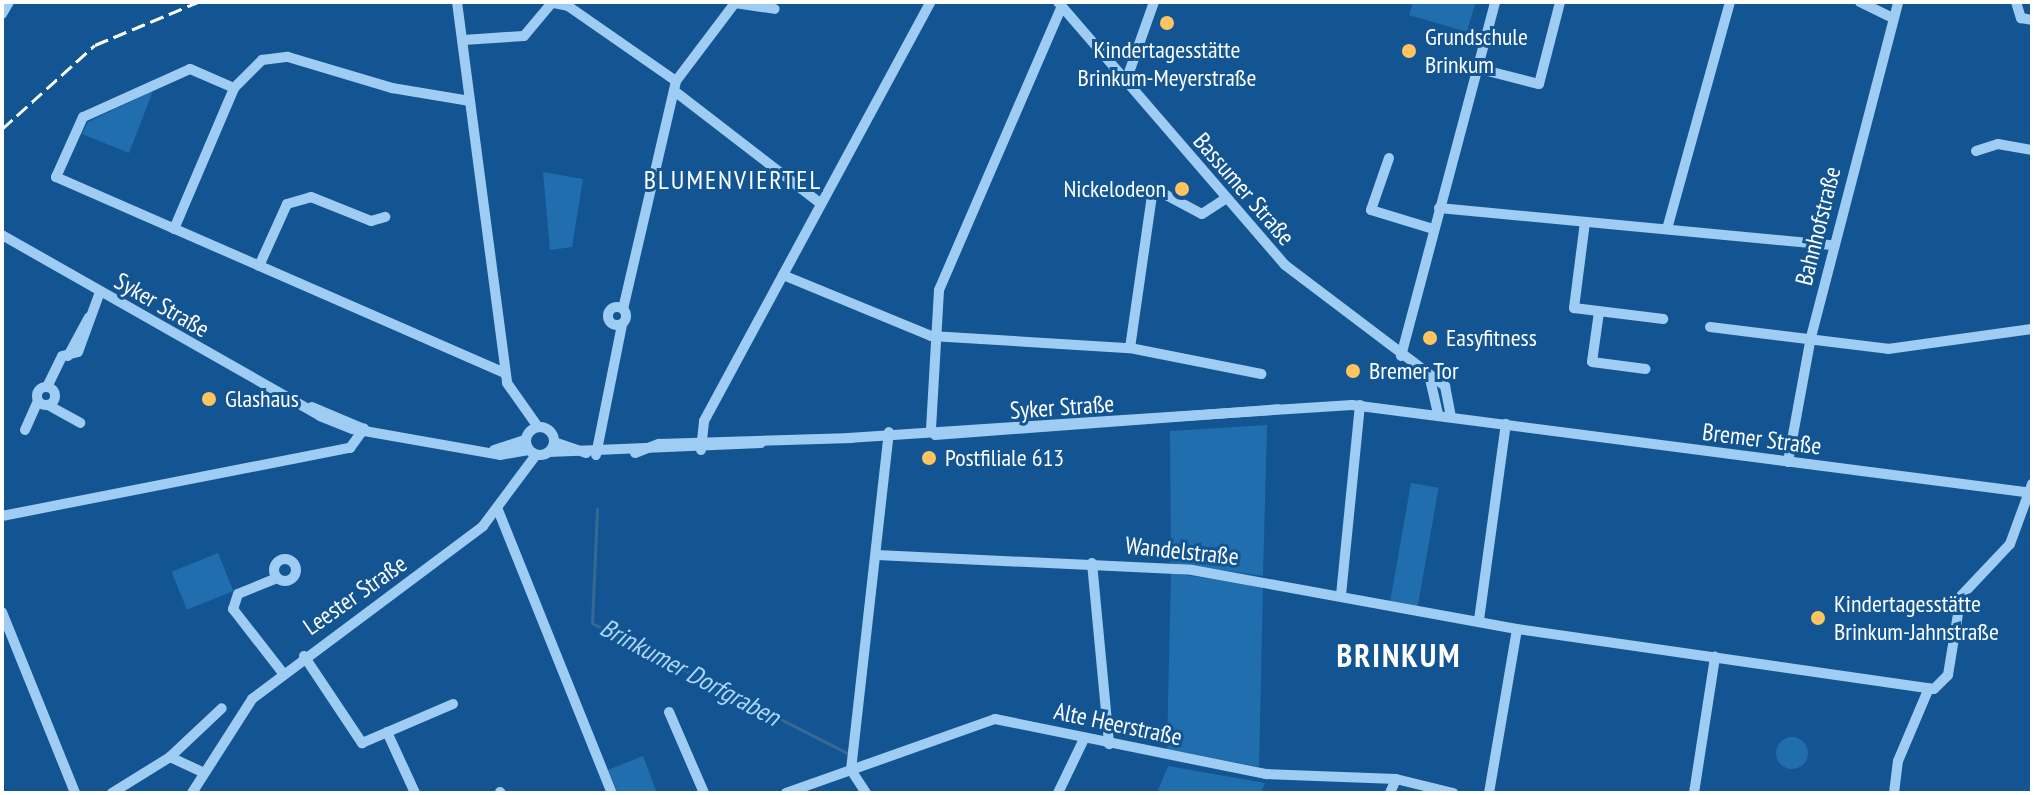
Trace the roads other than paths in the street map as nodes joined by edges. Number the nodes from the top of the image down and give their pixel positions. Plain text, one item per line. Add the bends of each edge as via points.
1 (9, 2) edge
2 (457, 2) edge
3 (931, 2) edge
4 (1154, 2) edge
5 (1495, 2) edge
6 (1560, 2) edge
7 (1730, 2) edge
8 (1860, 2) edge
9 (1898, 2) edge
10 (2016, 2) edge
11 (562, 3) edge
12 (550, 4) edge
13 (1060, 4) edge
14 (775, 9) dead end
15 (2, 14) edge
16 (1893, 18) junction
17 (2032, 20) edge
18 (463, 40) junction
19 (1476, 68) junction
20 (676, 81) junction
21 (1126, 81) junction
22 (234, 88) junction
23 (677, 93) junction
24 (470, 101) junction
25 (2032, 150) edge
26 (1976, 151) dead end
27 (1389, 158) dead end
28 (1225, 199) junction
29 (821, 204) junction
30 (1439, 208) junction
31 (385, 217) dead end
32 (1585, 222) junction
33 (174, 229) junction
34 (1433, 229) junction
35 (1667, 229) junction
36 (2, 235) edge
37 (1834, 245) junction
38 (259, 266) junction
39 (783, 275) junction
40 (100, 292) junction
41 (1599, 312) junction
42 (1663, 319) dead end
43 (1710, 327) dead end
44 (2032, 329) edge
45 (931, 336) junction
46 (1811, 337) junction
47 (1130, 348) junction
48 (1401, 356) junction
49 (1646, 369) dead end
50 (505, 373) junction
51 (1261, 374) dead end
52 (1426, 375) junction
53 (43, 403) junction
54 (1360, 405) junction
55 (1279, 409) junction
56 (1438, 415) junction
57 (1451, 416) junction
58 (80, 423) dead end
59 (1506, 424) junction
60 (538, 427) junction
61 (364, 429) junction
62 (931, 429) junction
63 (25, 430) dead end
64 (889, 435) junction
65 (701, 446) junction
66 (552, 447) junction
67 (530, 449) junction
68 (596, 455) junction
69 (1788, 462) junction
70 (2031, 490) edge
71 (498, 510) junction
72 (2, 516) edge
73 (877, 555) junction
74 (1092, 563) junction
75 (277, 578) dead end
76 (1341, 595) junction
77 (2, 612) edge
78 (1479, 620) junction
79 (1517, 629) junction
80 (304, 656) junction
81 (1715, 657) junction
82 (282, 672) junction
83 (1929, 688) junction
84 (453, 704) dead end
85 (222, 708) dead end
86 (669, 712) dead end
87 (387, 732) junction
88 (1084, 739) junction
89 (1109, 744) junction
90 (170, 757) junction
91 (851, 770) junction
92 (202, 772) junction
93 (1396, 779) junction
94 (75, 793) edge
95 (112, 793) edge
96 (192, 793) edge
97 (415, 793) edge
98 (612, 793) edge
99 (704, 793) edge
100 (786, 793) edge
101 (866, 793) edge
102 (1058, 793) edge
103 (1390, 793) edge
104 (1453, 793) edge
105 (1489, 793) edge
106 (1694, 793) edge
107 (1894, 793) edge

1 - 15 street
2 - 18 street
3 - 29 street
4 - 21 street
5 - 19 street
6 - 19 street via 1539,84
7 - 35 street
8 - 16 street
9 - 16 street, Bahnhofstraße
10 - 17 street via 2021,18
11 - 12 street
11 - 20 street
12 - 18 street via 524,36
13 - 21 street, Bassumer Straße
13 - 45 street via 947,268
14 - 20 street via 735,3
16 - 37 street, Bahnhofstraße
18 - 24 street
19 - 30 street
20 - 23 street
21 - 28 street, Bassumer Straße
22 - 24 street via 248,67 277,55
22 - 33 street
22 - 33 street via 190,69 83,117 56,177
23 - 29 street
23 - 68 street via 623,309 608,314 611,323 622,325
24 - 50 street
25 - 26 street via 1998,144
27 - 34 street via 1371,210
28 - 47 street via 1202,214 1153,188
28 - 48 street, Bassumer Straße via 1296,275
29 - 39 street
30 - 32 street
30 - 34 street
31 - 38 street via 371,221 311,197 287,204
32 - 35 street
32 - 41 street via 1574,308
33 - 38 street
34 - 48 street
35 - 37 street
36 - 40 street, Syker Straße
37 - 46 street, Bahnhofstraße
38 - 50 street
39 - 45 street
39 - 65 street via 704,421
40 - 53 street via 47,387 56,396
40 - 61 street, Syker Straße via 303,405
41 - 42 street
41 - 49 street via 1592,362
43 - 46 street
44 - 46 street via 1888,349
45 - 47 street
45 - 62 street
46 - 69 street, Bahnhofstraße
47 - 51 street
48 - 52 street, Bassumer Straße
50 - 60 street
52 - 56 street via 1438,393
52 - 57 street, Bassumer Straße via 1448,391
53 - 58 street
53 - 63 street
54 - 55 street, Syker Straße
54 - 56 street, Syker Straße
54 - 76 street
55 - 62 street, Syker Straße
55 - 64 street, Syker Straße
56 - 57 street, Syker Straße
57 - 59 street, Bremer Straße
59 - 69 street, Bremer Straße
59 - 78 street
60 - 66 street
60 - 67 street, Leester Straße
61 - 67 street, Syker Straße via 484,451
61 - 72 street via 350,448
62 - 64 street, Syker Straße
64 - 65 street, Syker Straße
64 - 73 street
65 - 68 street, Syker Straße
66 - 67 street, Syker Straße
66 - 68 street, Syker Straße
67 - 71 street, Leester Straße
69 - 70 street, Bremer Straße
70 - 83 street via 2010,544 1961,596 1946,682
71 - 80 street, Leester Straße
71 - 98 street
73 - 74 street, Wandelstraße
73 - 91 street
74 - 76 street, Wandelstraße via 1192,570
74 - 89 street
75 - 82 street via 238,594 233,609
76 - 78 street, Wandelstraße
77 - 94 street
78 - 79 street, Wandelstraße
79 - 81 street, Wandelstraße
79 - 105 street
80 - 82 street, Leester Straße
80 - 87 street via 362,743
81 - 83 street, Wandelstraße
81 - 106 street
82 - 92 street, Leester Straße via 240,711
83 - 107 street via 1898,761
84 - 87 street
85 - 90 street
86 - 99 street
87 - 97 street
88 - 89 street, Alte Heerstraße
88 - 91 street, Alte Heerstraße via 995,719
88 - 102 street
89 - 93 street, Alte Heerstraße via 1274,775
90 - 92 street
90 - 95 street
91 - 100 street, Alte Heerstraße
91 - 101 street
92 - 96 street, Leester Straße
93 - 103 street
93 - 104 street, Alte Heerstraße

